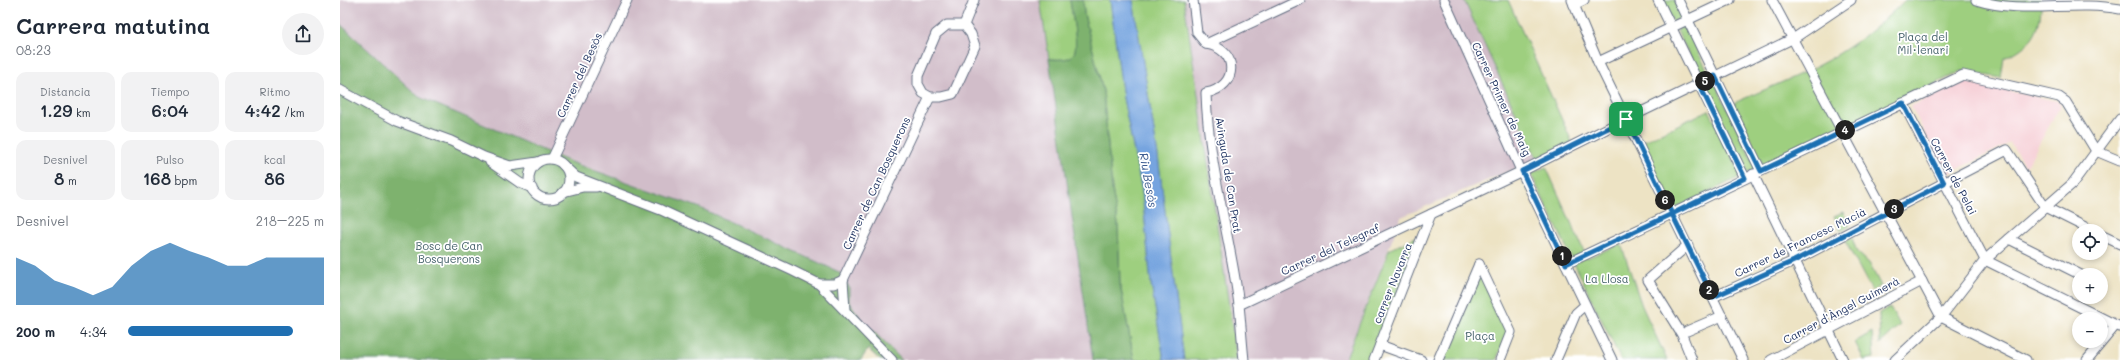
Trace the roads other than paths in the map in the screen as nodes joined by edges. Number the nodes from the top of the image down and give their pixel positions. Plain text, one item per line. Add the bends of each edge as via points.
1 (627, 0) edge
2 (974, 0) edge
3 (1193, 0) edge
4 (1300, 0) edge
5 (1444, 0) edge
6 (1584, 0) edge
7 (1658, 0) edge
8 (1678, 0) edge
9 (1730, 0) edge
10 (1772, 0) edge
11 (1851, 0) edge
12 (1976, 0) edge
13 (1573, 2) edge
14 (2120, 9) edge
15 (1688, 20) junction
16 (964, 25) junction
17 (1671, 28) junction
18 (1793, 38) junction
19 (1206, 44) junction
20 (1598, 62) junction
21 (1715, 76) junction
22 (1699, 84) junction
23 (340, 90) edge
24 (930, 97) junction
25 (1903, 103) junction
26 (1635, 115) dead end
27 (1626, 119) junction
28 (2120, 119) edge
29 (1842, 132) junction
30 (2096, 151) junction
31 (484, 157) junction
32 (552, 159) junction
33 (2120, 161) edge
34 (538, 162) junction
35 (563, 165) junction
36 (1522, 171) junction
37 (1753, 174) junction
38 (1944, 183) junction
39 (602, 187) junction
40 (532, 188) junction
41 (564, 192) junction
42 (2045, 207) junction
43 (1886, 213) junction
44 (1431, 214) junction
45 (1672, 214) junction
46 (2079, 224) edge
47 (2108, 238) edge
48 (2009, 239) junction
49 (2120, 244) edge
50 (1688, 245) junction
51 (1985, 260) junction
52 (1794, 261) junction
53 (1566, 264) junction
54 (2072, 270) edge
55 (843, 280) junction
56 (1922, 281) junction
57 (819, 284) junction
58 (1713, 297) junction
59 (1239, 305) junction
60 (1585, 305) junction
61 (844, 310) junction
62 (1722, 316) junction
63 (1941, 317) junction
64 (2118, 326) edge
65 (1828, 330) junction
66 (1685, 333) junction
67 (1380, 345) junction
68 (1611, 359) edge
69 (892, 360) edge
70 (1244, 360) edge
71 (1374, 360) edge
72 (1421, 360) edge
73 (1438, 360) edge
74 (1500, 360) edge
75 (1556, 360) edge
76 (1692, 360) edge
77 (1743, 360) edge
78 (1771, 360) edge
79 (1843, 360) edge
80 (1895, 360) edge
81 (2026, 360) edge
82 (2087, 360) edge

1 - 32 street, Carrer del Besòs
2 - 16 street
3 - 19 street via 1197,33
4 - 19 street
5 - 36 street, Carrer Primer de Maig
6 - 13 street
7 - 17 street
8 - 15 street
9 - 15 street
10 - 18 street
11 - 18 street
12 - 14 street via 2011,7 2075,2
13 - 20 street
15 - 17 street
15 - 21 street
16 - 24 street via 971,34 975,46 953,94
16 - 24 street via 947,25 936,34 918,76 918,84 923,93
17 - 20 street
17 - 22 street
18 - 21 street
18 - 29 street
19 - 59 street, Avinguda de Can Prat via 1215,45 1222,50 1230,62 1231,69 1226,83 1215,92 1206,93 1214,168
20 - 27 street
21 - 22 street
21 - 37 street
22 - 26 street
22 - 37 street
23 - 31 street via 397,121 451,141
24 - 55 street, Carrer de Can Bosquerons
25 - 29 street
25 - 30 street via 1963,75 2059,97 2066,102
25 - 38 street, Carrer de Pelai
27 - 36 street, Carrer del Telegraf
27 - 45 street
28 - 30 street
29 - 37 street
29 - 43 street
30 - 33 street
30 - 42 street via 2072,184
31 - 34 street via 510,166
31 - 40 street via 520,183
32 - 34 street
32 - 35 street
34 - 40 street via 532,168 530,176
35 - 39 street via 576,177
35 - 41 street via 569,177
36 - 44 street, Carrer del Telegraf
36 - 53 street, Carrer Primer de Maig
37 - 45 street
37 - 52 street
38 - 42 street, Carrer de Francesc Macià via 2008,150
38 - 43 street, Carrer de Francesc Macià
38 - 51 street, Carrer de Pelai
39 - 41 street via 583,187
39 - 57 street via 661,210
40 - 41 street via 537,195 545,198 557,197
42 - 46 street
42 - 48 street
43 - 52 street, Carrer de Francesc Macià
43 - 56 street
44 - 59 street, Carrer del Telegraf
44 - 67 street, carrer Navarra
45 - 50 street
45 - 53 street
47 - 49 street
48 - 51 street
48 - 54 street
50 - 58 street
50 - 66 street via 1648,280
51 - 63 street
51 - 64 street
52 - 58 street, Carrer de Francesc Macià
52 - 65 street
53 - 60 street, Carrer Primer de Maig
55 - 57 street via 834,284
55 - 61 street, Carrer de Can Bosquerons
56 - 63 street
56 - 65 street, Carrer d'Àngel Guimerà
57 - 61 street
58 - 62 street
59 - 70 street, Avinguda de Can Prat
60 - 68 street, Carrer Primer de Maig
60 - 75 street via 1576,313
61 - 69 street
62 - 66 street
62 - 77 street
63 - 80 street
63 - 81 street
64 - 82 street
65 - 78 street, Carrer d'Àngel Guimerà
65 - 79 street
66 - 76 street
67 - 71 street, carrer Navarra
67 - 72 street
73 - 74 street via 1479,264 1511,332

